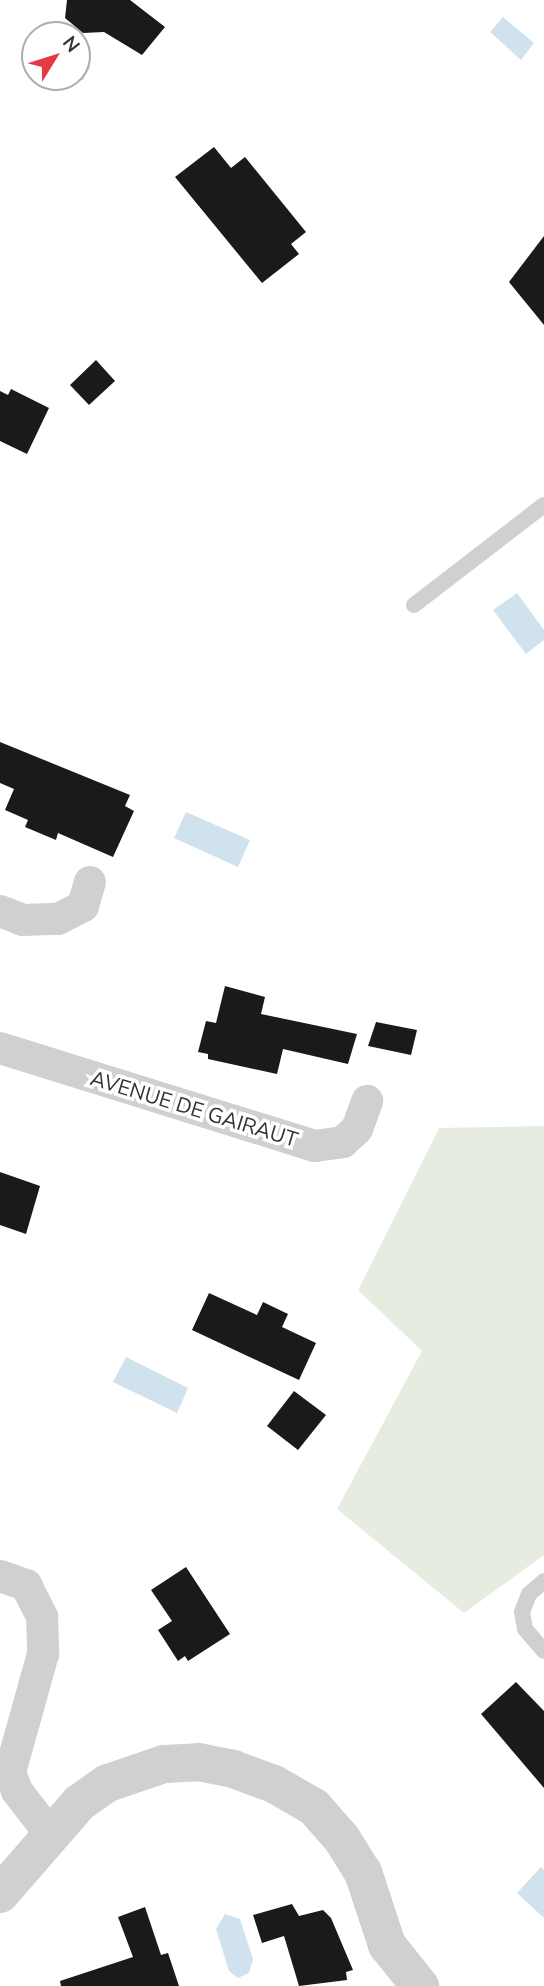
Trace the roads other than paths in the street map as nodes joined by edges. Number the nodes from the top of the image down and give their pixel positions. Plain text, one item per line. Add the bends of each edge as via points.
1 (544, 505) edge
2 (414, 606) dead end
3 (90, 881) dead end
4 (0, 911) edge
5 (0, 1048) edge
6 (367, 1101) dead end
7 (0, 1576) edge
8 (544, 1581) edge
9 (544, 1651) edge
10 (50, 1834) junction
11 (0, 1894) edge
12 (420, 1986) edge

1 - 2 lane
3 - 4 street via 83,906 58,919 23,920
5 - 6 street, AVENUE DE GAIRAUT via 315,1146 343,1142 357,1129
7 - 10 street via 26,1585 42,1617 43,1654 10,1772 17,1791
8 - 9 lane via 529,1594 522,1612 525,1629
10 - 11 street
10 - 12 street via 79,1802 108,1783 164,1764 198,1762 274,1784 314,1807 342,1839 363,1872 387,1945

